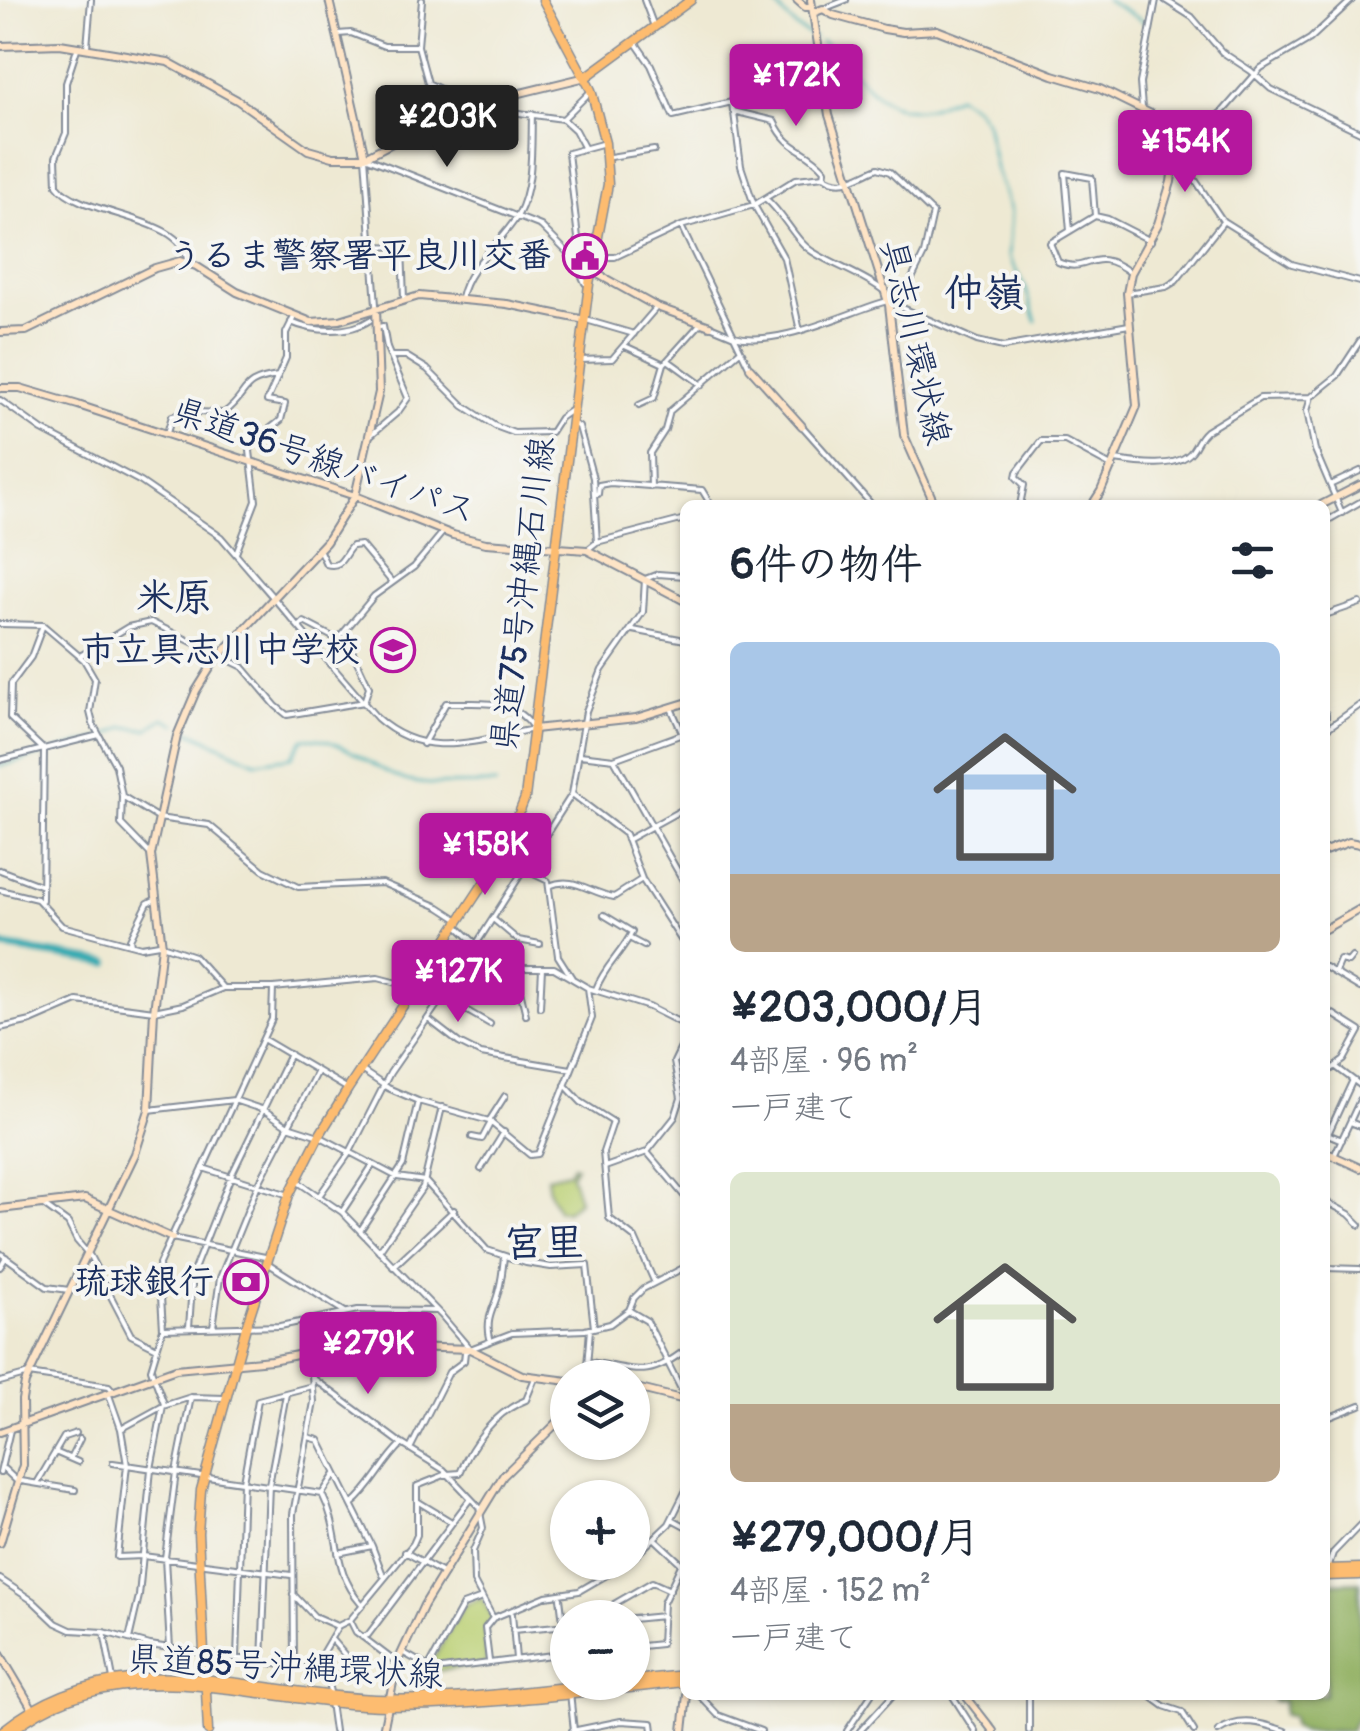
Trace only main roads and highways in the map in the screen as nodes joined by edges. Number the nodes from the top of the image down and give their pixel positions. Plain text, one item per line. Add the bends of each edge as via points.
1 (328, 0) edge
2 (542, 0) edge
3 (691, 0) edge
4 (797, 0) edge
5 (812, 7) edge
6 (0, 46) edge
7 (586, 77) junction
8 (365, 157) junction
9 (592, 271) junction
10 (376, 308) junction
11 (585, 320) junction
12 (710, 326) road end
13 (0, 332) edge
14 (750, 368) road end
15 (0, 388) edge
16 (802, 426) road end
17 (1360, 486) edge
18 (355, 496) junction
19 (931, 500) edge
20 (1095, 500) edge
21 (1330, 500) edge
22 (557, 547) junction
23 (680, 598) edge
24 (680, 705) edge
25 (534, 729) junction
26 (1360, 844) edge
27 (1330, 849) edge
28 (1360, 909) edge
29 (1330, 926) edge
30 (1330, 1154) edge
31 (1360, 1168) edge
32 (0, 1209) edge
33 (109, 1209) junction
34 (172, 1238) road end
35 (239, 1351) junction
36 (253, 1362) junction
37 (236, 1364) junction
38 (550, 1379) edge
39 (650, 1391) edge
40 (680, 1398) edge
41 (23, 1424) junction
42 (550, 1430) edge
43 (0, 1432) edge
44 (0, 1543) edge
45 (1330, 1567) edge
46 (1360, 1572) edge
47 (0, 1654) edge
48 (680, 1675) edge
49 (650, 1678) edge
50 (680, 1682) edge
51 (206, 1684) junction
52 (650, 1684) edge
53 (550, 1689) edge
54 (686, 1700) edge
55 (969, 1700) edge
56 (388, 1702) junction
57 (34, 1711) junction
58 (2, 1731) edge
59 (12, 1731) edge
60 (208, 1731) edge
61 (383, 1731) edge
62 (683, 1731) edge
63 (992, 1731) edge

1 - 8 main road
2 - 7 main road, 県道75号沖縄石川線
3 - 7 main road
4 - 5 main road
5 - 19 main road, 具志川環状線 via 825,98 887,301 904,435
5 - 20 main road via 884,29 936,30 1100,89 1142,108 1175,150 1172,182 1128,293 1138,406
6 - 8 main road via 45,42 168,62 308,150
7 - 8 main road via 473,103
7 - 9 main road, 県道75号沖縄石川線 via 607,158 606,210
9 - 11 main road, 県道75号沖縄石川線
9 - 12 main road via 657,307
10 - 11 main road via 437,296
10 - 13 main road via 320,322 292,319 186,262 164,264 26,332
10 - 18 main road via 380,382
11 - 22 main road, 県道75号沖縄石川線
14 - 16 main road
15 - 18 main road, 県道36号線バイパス via 49,396
17 - 21 main road
18 - 22 main road, 県道36号線バイパス via 444,532
18 - 33 main road via 319,549 220,655 182,722 151,855 162,946 150,1110
22 - 23 main road, 県道36号線バイパス via 586,550
22 - 25 main road, 県道75号沖縄石川線
24 - 25 main road via 636,718
25 - 35 main road, 県道75号沖縄石川線 via 519,819 503,854 319,1136 289,1195
26 - 27 main road
28 - 29 main road
30 - 31 main road
32 - 33 main road via 79,1198
33 - 34 main road
33 - 41 main road via 29,1374
35 - 36 main road
35 - 37 main road, 県道75号沖縄石川線
36 - 37 main road
36 - 38 main road via 361,1344 470,1349
37 - 41 main road via 181,1368
37 - 51 main road, 県道75号沖縄石川線 via 198,1518
39 - 40 main road
41 - 43 main road
41 - 44 main road via 19,1482
42 - 56 main road via 508,1470 414,1622
45 - 46 main road
47 - 57 main road
48 - 49 main road
50 - 52 main road, 県道85号沖縄環状線
51 - 56 main road, 県道85号沖縄環状線
51 - 57 main road, 県道85号沖縄環状線 via 113,1685
51 - 57 main road, 県道85号沖縄環状線 via 156,1676 113,1679 71,1690
51 - 60 main road, 県道75号沖縄石川線
53 - 56 main road, 県道85号沖縄環状線
54 - 62 main road
55 - 63 main road
56 - 61 main road
57 - 58 main road, 県道85号沖縄環状線
57 - 59 main road, 県道85号沖縄環状線

